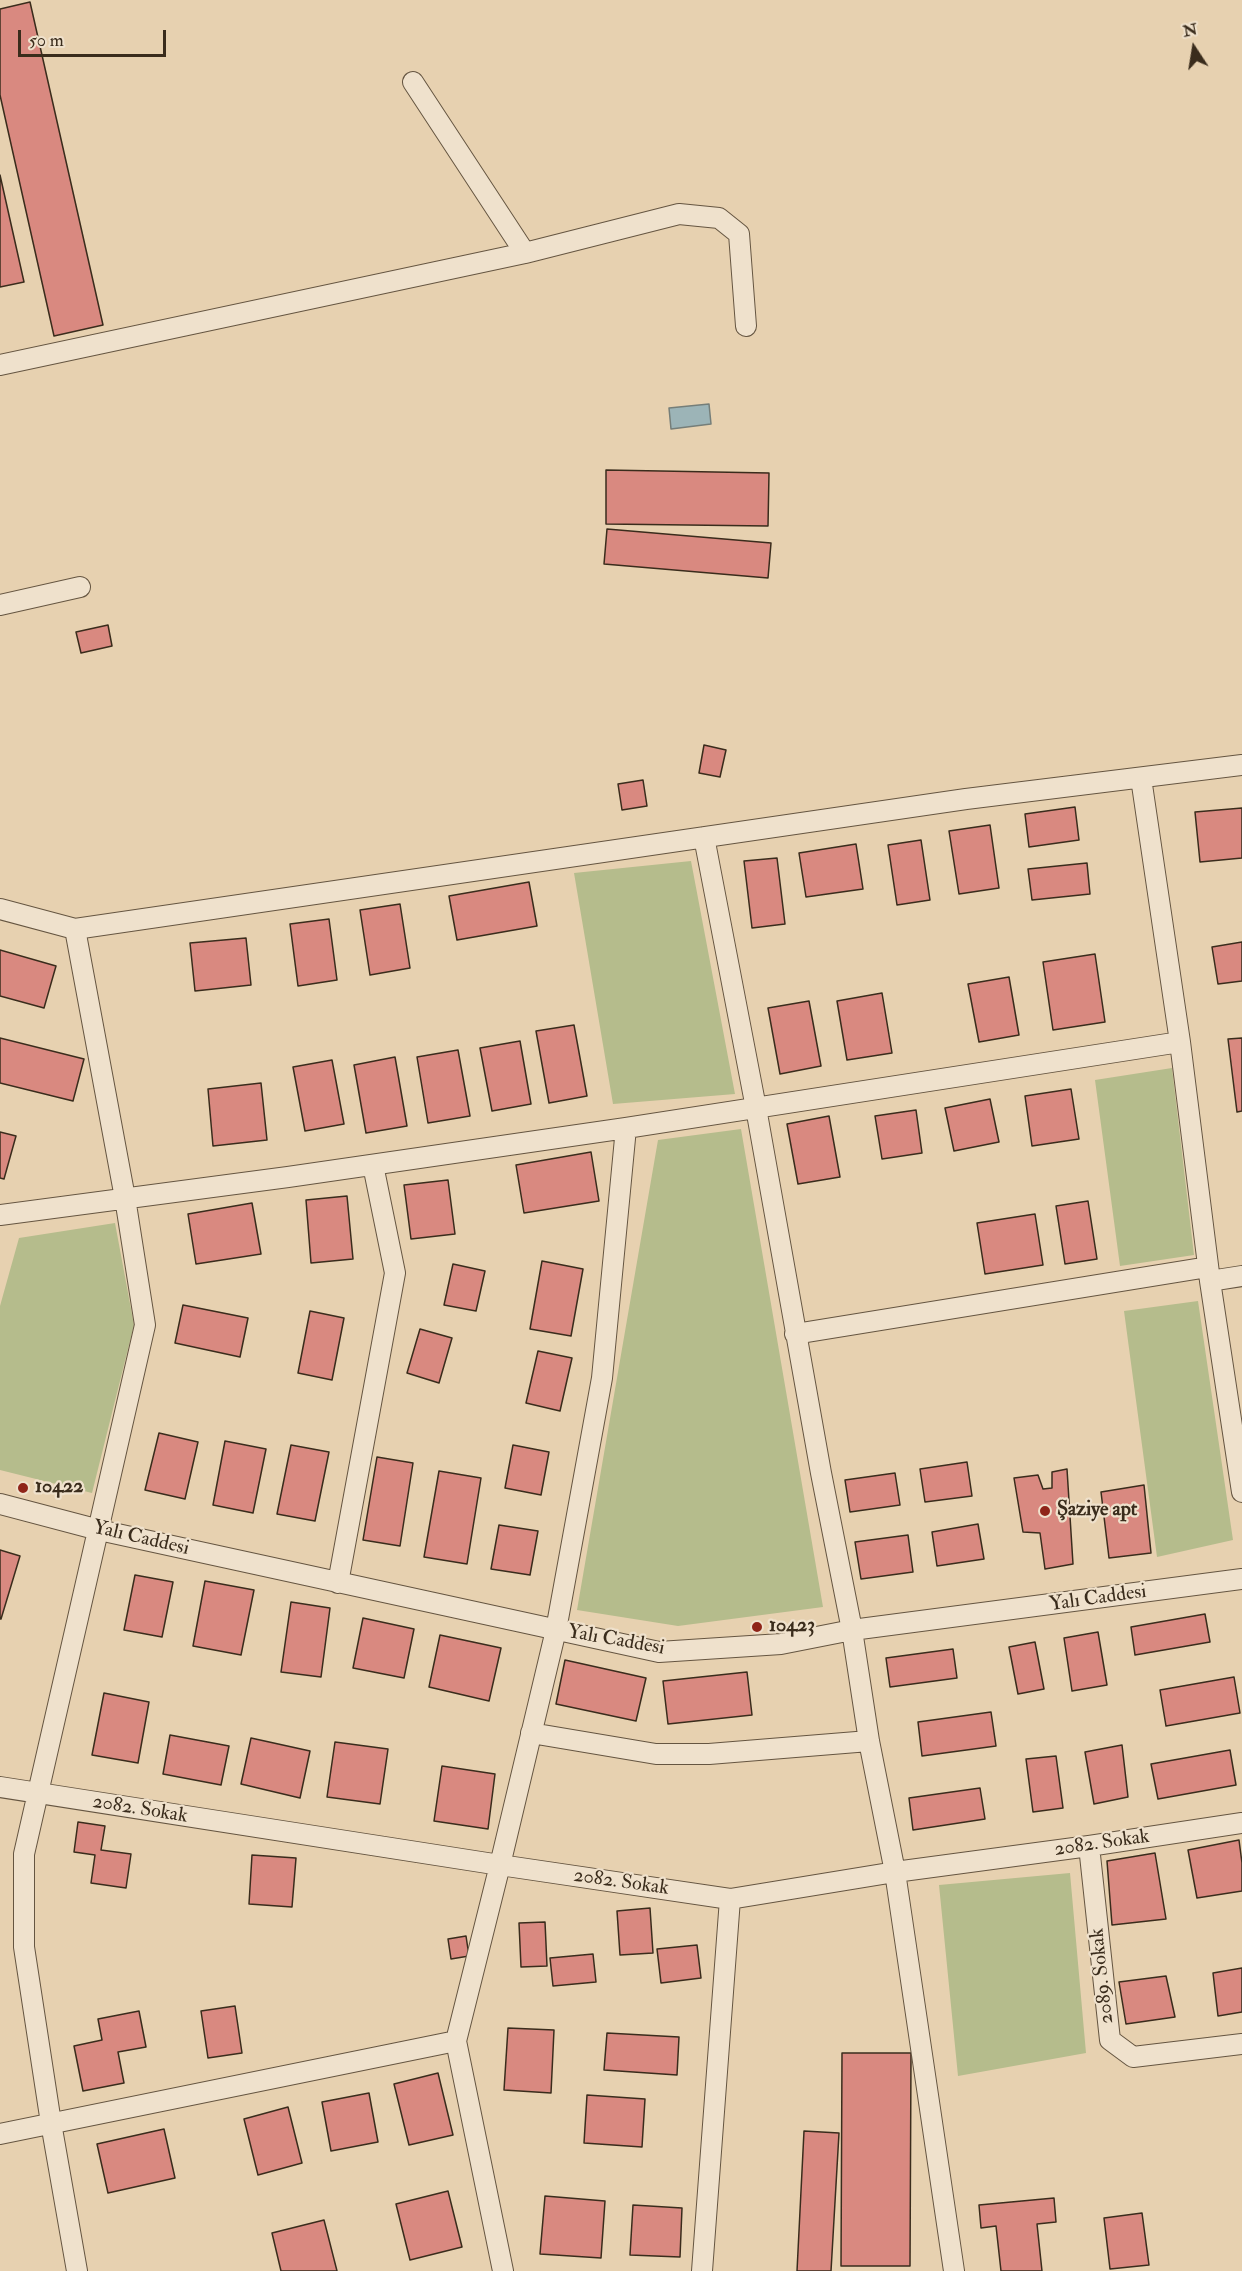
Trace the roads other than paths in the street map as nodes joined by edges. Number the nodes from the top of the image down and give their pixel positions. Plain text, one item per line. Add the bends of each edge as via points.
1 (413, 82) dead end
2 (525, 253) junction
3 (746, 326) dead end
4 (0, 365) edge
5 (80, 587) dead end
6 (0, 605) edge
7 (1242, 765) edge
8 (1141, 778) junction
9 (704, 837) junction
10 (0, 909) edge
11 (75, 929) junction
12 (1180, 1042) junction
13 (756, 1108) junction
14 (626, 1128) junction
15 (373, 1165) junction
16 (125, 1198) junction
17 (0, 1215) edge
18 (1209, 1274) junction
19 (1242, 1276) edge
20 (795, 1334) junction
21 (1242, 1492) edge
22 (0, 1504) edge
23 (99, 1530) junction
24 (1242, 1579) edge
25 (338, 1583) junction
26 (556, 1630) junction
27 (852, 1630) junction
28 (531, 1733) junction
29 (869, 1741) junction
30 (0, 1787) edge
31 (37, 1794) junction
32 (1242, 1823) edge
33 (1089, 1846) junction
34 (500, 1865) junction
35 (895, 1872) junction
36 (730, 1899) junction
37 (456, 2041) junction
38 (1242, 2044) edge
39 (51, 2122) junction
40 (0, 2134) edge
41 (77, 2271) edge
42 (503, 2271) edge
43 (702, 2271) edge
44 (954, 2271) edge

1 - 2 street
2 - 3 street via 679,214 719,218 739,234
2 - 4 street
5 - 6 street
7 - 8 street
8 - 9 street
8 - 12 street
9 - 11 street
9 - 13 street
10 - 11 street
11 - 16 street
12 - 13 street
12 - 18 street
13 - 14 street
13 - 20 street
14 - 15 street
14 - 26 street via 602,1378
15 - 16 street
15 - 25 street via 395,1273
16 - 17 street
16 - 23 street via 145,1325
18 - 19 street
18 - 20 street
18 - 21 street
20 - 27 street
22 - 23 street, Yalı Caddesi
23 - 25 street, Yalı Caddesi
23 - 31 street
24 - 27 street, Yalı Caddesi
25 - 26 street, Yalı Caddesi
26 - 27 street, Yalı Caddesi via 659,1652 781,1644
26 - 28 street
27 - 29 street
28 - 29 street via 656,1754 709,1754
28 - 34 street
29 - 35 street
30 - 31 street, 2082. Sokak
31 - 34 street, 2082. Sokak
31 - 39 street via 24,1854 24,1947
32 - 33 street, 2082. Sokak
33 - 35 street, 2082. Sokak
33 - 38 street, 2089. Sokak via 1110,2040 1133,2057
34 - 36 street, 2082. Sokak
34 - 37 street
35 - 36 street, 2082. Sokak
35 - 44 street
36 - 43 street
37 - 39 street
37 - 42 street
39 - 40 street
39 - 41 street

